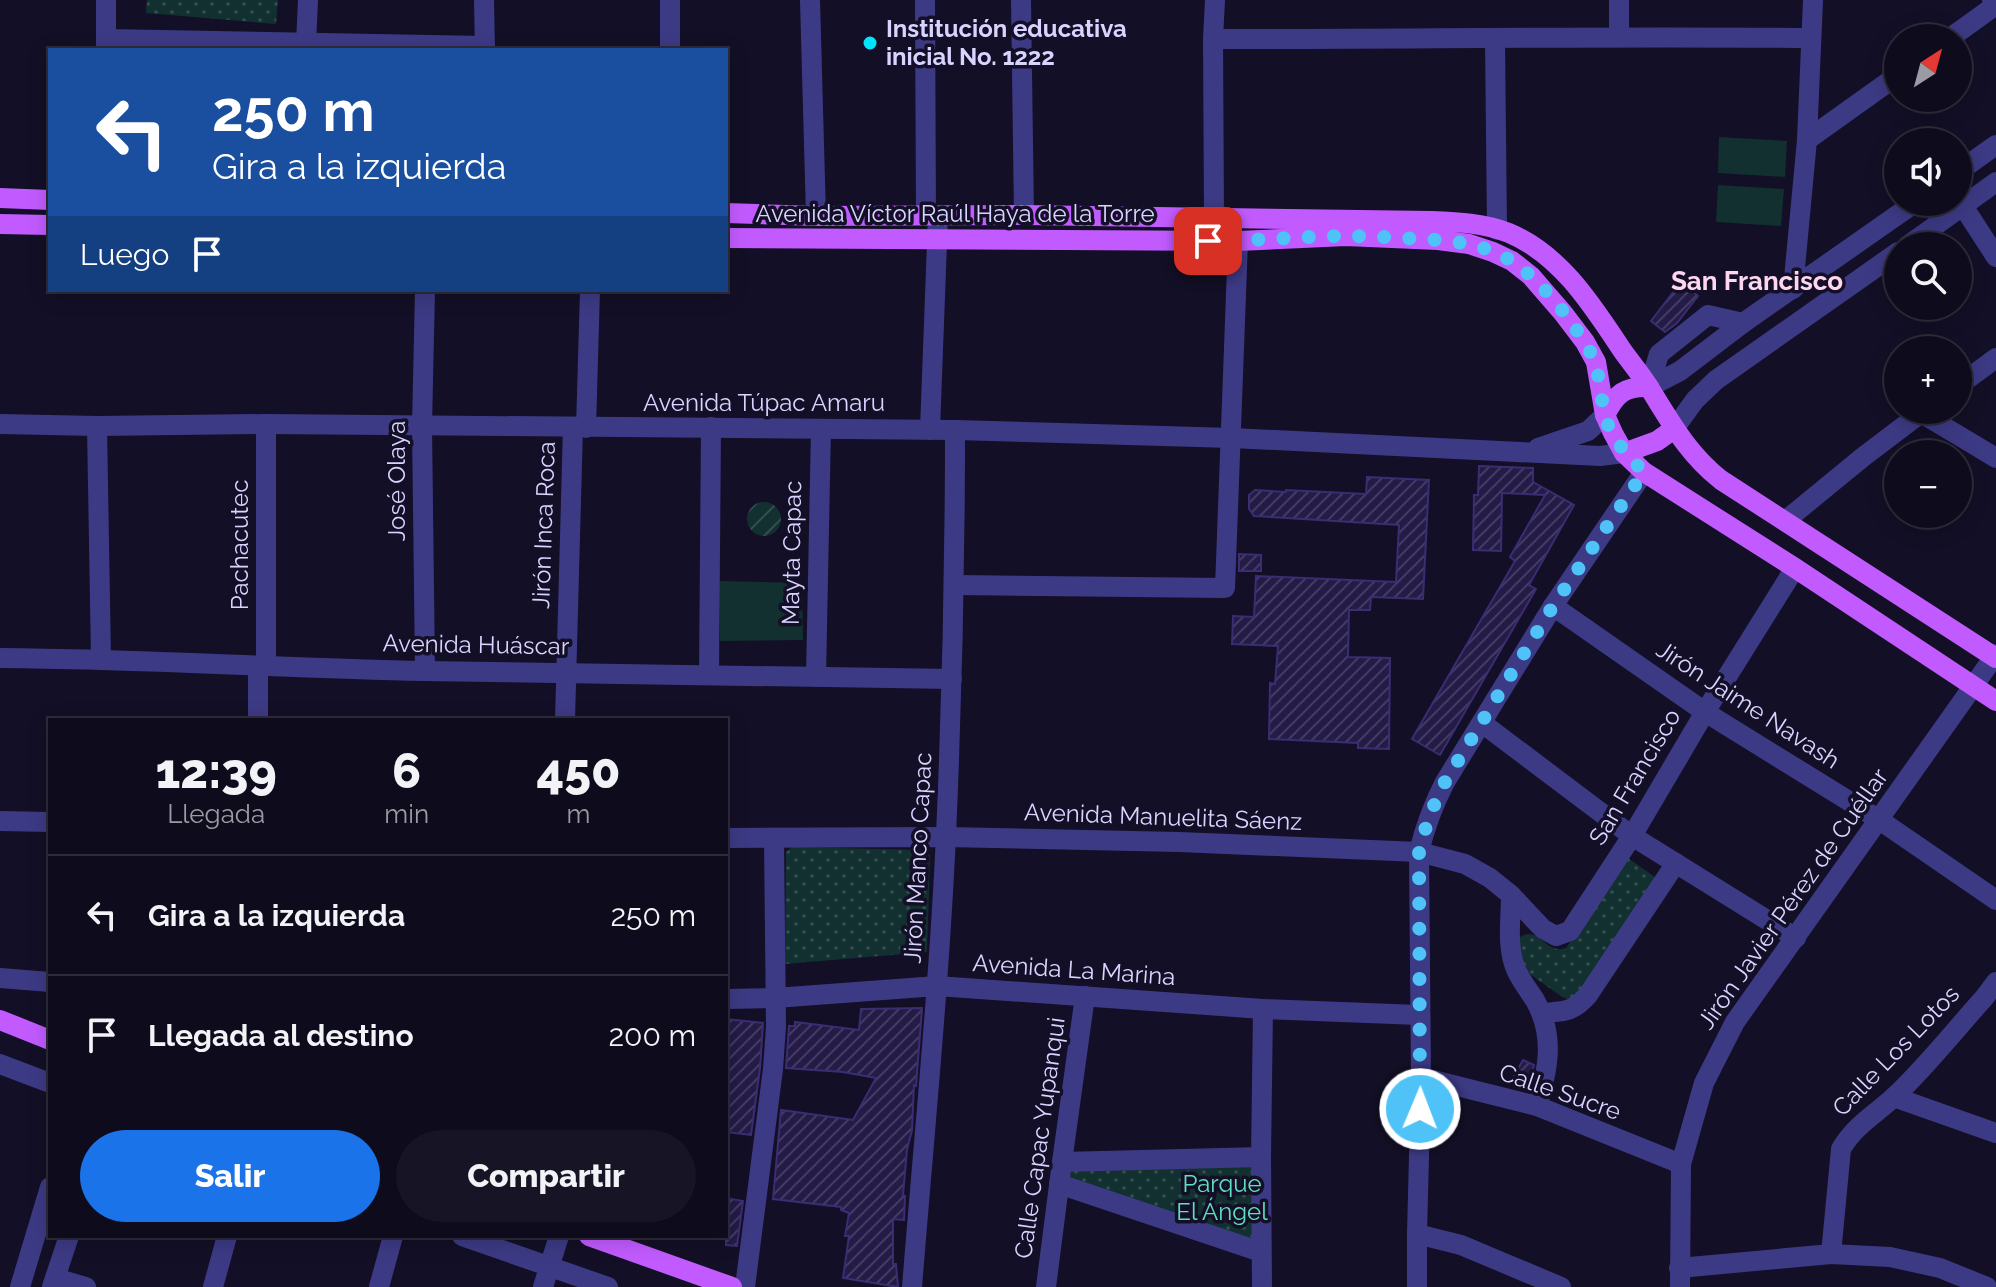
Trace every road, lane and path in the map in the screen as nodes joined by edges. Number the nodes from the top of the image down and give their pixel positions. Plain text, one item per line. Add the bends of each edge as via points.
1 (106, 0) edge
2 (308, 0) edge
3 (484, 0) edge
4 (670, 0) edge
5 (810, 0) edge
6 (925, 0) edge
7 (1021, 0) edge
8 (1215, 0) edge
9 (1619, 0) edge
10 (1992, 0) edge
11 (1819, 4) edge
12 (1996, 5) edge
13 (1970, 24) edge
14 (1619, 36) junction
15 (1811, 38) junction
16 (1213, 39) junction
17 (1495, 39) junction
18 (306, 44) junction
19 (106, 45) edge
20 (485, 48) edge
21 (670, 48) edge
22 (1884, 85) edge
23 (1807, 140) junction
24 (1996, 145) edge
25 (1972, 162) edge
26 (1996, 182) edge
27 (0, 198) edge
28 (1972, 199) edge
29 (48, 200) edge
30 (728, 213) edge
31 (1024, 215) junction
32 (816, 216) junction
33 (932, 216) junction
34 (1896, 216) edge
35 (1949, 216) edge
36 (1969, 216) edge
37 (1214, 217) junction
38 (0, 224) edge
39 (48, 225) edge
40 (1497, 230) junction
41 (1927, 232) edge
42 (728, 238) edge
43 (938, 240) junction
44 (1238, 241) junction
45 (1996, 257) edge
46 (1884, 262) edge
47 (1793, 289) junction
48 (425, 292) edge
49 (590, 292) edge
50 (1996, 358) edge
51 (1972, 376) edge
52 (1649, 387) junction
53 (1605, 415) junction
54 (0, 424) edge
55 (266, 424) junction
56 (1907, 424) edge
57 (1943, 424) edge
58 (97, 426) junction
59 (422, 426) junction
60 (711, 427) junction
61 (580, 428) junction
62 (821, 429) junction
63 (1674, 429) junction
64 (930, 430) junction
65 (955, 430) junction
66 (1232, 438) junction
67 (1527, 452) junction
68 (1624, 453) junction
69 (1996, 458) edge
70 (1644, 472) junction
71 (1785, 521) junction
72 (1795, 568) junction
73 (955, 585) junction
74 (1553, 606) junction
75 (1995, 656) edge
76 (0, 658) edge
77 (101, 659) junction
78 (262, 666) junction
79 (425, 671) junction
80 (566, 673) junction
81 (709, 675) junction
82 (816, 677) junction
83 (952, 679) junction
84 (1972, 687) junction
85 (1996, 701) edge
86 (1705, 712) junction
87 (258, 718) edge
88 (565, 718) edge
89 (1482, 723) junction
90 (1878, 819) junction
91 (0, 821) edge
92 (48, 822) edge
93 (1632, 836) junction
94 (946, 837) junction
95 (728, 838) edge
96 (774, 839) junction
97 (1419, 852) junction
98 (1676, 863) junction
99 (1511, 895) junction
100 (1996, 900) edge
101 (1570, 931) joint
102 (1796, 938) junction
103 (0, 978) edge
104 (48, 982) edge
105 (937, 986) junction
106 (1085, 996) junction
107 (1992, 996) edge
108 (775, 998) junction
109 (728, 999) edge
110 (1263, 1009) junction
111 (1542, 1013) junction
112 (1419, 1015) junction
113 (0, 1020) edge
114 (48, 1039) edge
115 (0, 1064) edge
116 (1421, 1077) junction
117 (48, 1082) edge
118 (1894, 1097) junction
119 (1537, 1106) junction
120 (1996, 1133) edge
121 (1261, 1157) junction
122 (1062, 1162) junction
123 (1681, 1164) junction
124 (1059, 1184) junction
125 (48, 1194) edge
126 (1417, 1234) junction
127 (68, 1238) edge
128 (226, 1238) edge
129 (392, 1238) edge
130 (468, 1238) edge
131 (558, 1238) edge
132 (611, 1239) edge
133 (1261, 1252) junction
134 (1831, 1254) junction
135 (550, 1266) junction
136 (1680, 1277) edge
137 (53, 1282) edge
138 (20, 1287) edge
139 (86, 1287) edge
140 (213, 1287) edge
141 (379, 1287) edge
142 (543, 1287) edge
143 (608, 1287) edge
144 (732, 1287) edge
145 (745, 1287) edge
146 (912, 1287) edge
147 (1046, 1287) edge
148 (1262, 1287) edge
149 (1417, 1287) edge
150 (1561, 1287) edge
151 (1987, 1287) edge

1 - 19 street
2 - 18 street
3 - 20 street
4 - 21 street
5 - 32 street
6 - 33 street
7 - 31 street
8 - 16 street
9 - 14 street
10 - 12 street
11 - 15 street
12 - 13 street
14 - 15 street
14 - 17 street
15 - 23 street
16 - 17 street
16 - 37 street
17 - 40 street
18 - 19 street
18 - 20 street
22 - 23 street
23 - 47 street
24 - 25 street
26 - 28 street
27 - 29 main road
30 - 32 main road, Avenida Víctor Raúl Haya de la Torre
31 - 33 main road, Avenida Víctor Raúl Haya de la Torre
31 - 37 main road, Avenida Víctor Raúl Haya de la Torre
32 - 33 main road, Avenida Víctor Raúl Haya de la Torre
33 - 43 street
34 - 47 street
35 - 41 street
36 - 45 street
37 - 40 main road, Avenida Víctor Raúl Haya de la Torre via 1462,222
38 - 39 main road
40 - 52 main road, Avenida Víctor Raúl Haya de la Torre via 1538,251 1579,287
42 - 43 main road, Avenida Víctor Raúl Haya de la Torre
43 - 44 main road, Avenida Víctor Raúl Haya de la Torre
43 - 64 street
44 - 53 main road, Avenida Víctor Raúl Haya de la Torre via 1362,236 1438,240 1469,244 1512,261 1553,300 1585,342 1596,362
44 - 66 street
46 - 63 street via 1716,380
47 - 52 street via 1680,371
48 - 59 street, José Olaya
49 - 61 street, Jirón Inca Roca
50 - 51 street
52 - 53 main road via 1623,391
52 - 63 main road, Avenida Víctor Raúl Haya de la Torre
53 - 67 street, Avenida Túpac Amaru via 1588,431
53 - 68 main road, Avenida Víctor Raúl Haya de la Torre
54 - 58 street, Avenida Túpac Amaru
55 - 58 street, Avenida Túpac Amaru
55 - 59 street, Avenida Túpac Amaru
55 - 78 street, Pachacutec
56 - 71 street
57 - 69 street
58 - 77 street
59 - 61 street, Avenida Túpac Amaru
59 - 79 street, José Olaya
60 - 61 street, Avenida Túpac Amaru
60 - 62 street, Avenida Túpac Amaru
60 - 81 street
61 - 80 street, Jirón Inca Roca
62 - 64 street, Avenida Túpac Amaru
62 - 82 street, Mayta Capac
63 - 68 main road
63 - 71 main road, Avenida Víctor Raúl Haya de la Torre via 1704,467
64 - 65 street, Avenida Túpac Amaru
65 - 66 street, Avenida Túpac Amaru
65 - 73 street, Jirón Manco Capac
66 - 67 street, Avenida Túpac Amaru
66 - 73 street via 1225,588
67 - 68 street, Avenida Túpac Amaru
68 - 70 main road, Avenida Víctor Raúl Haya de la Torre
70 - 72 main road, Avenida Víctor Raúl Haya de la Torre
70 - 74 street
71 - 75 main road, Avenida Víctor Raúl Haya de la Torre
72 - 84 main road, Avenida Víctor Raúl Haya de la Torre
72 - 86 street, San Francisco
73 - 83 street, Jirón Manco Capac
74 - 86 street, Jirón Jaime Navash
74 - 89 street
75 - 84 street, Jirón Javier Pérez de Cuéllar
76 - 77 street, Avenida Huáscar
77 - 78 street, Avenida Huáscar
78 - 79 street, Avenida Huáscar
78 - 87 street, Pachacutec
79 - 80 street, Avenida Huáscar
80 - 81 street, Avenida Huáscar
80 - 88 street, Jirón Inca Roca
81 - 82 street, Avenida Huáscar
82 - 83 street, Avenida Huáscar
83 - 94 street, Jirón Manco Capac
84 - 85 main road, Avenida Víctor Raúl Haya de la Torre
84 - 90 street, Jirón Javier Pérez de Cuéllar
86 - 90 street, Jirón Jaime Navash
86 - 93 street, San Francisco
89 - 93 street
89 - 97 street via 1434,804
90 - 100 street, Jirón Jaime Navash
90 - 102 street, Jirón Javier Pérez de Cuéllar
91 - 92 street
93 - 98 street
93 - 101 street, San Francisco
94 - 96 street, Avenida Manuelita Sáenz
94 - 97 street, Avenida Manuelita Sáenz
94 - 105 street, Jirón Manco Capac
95 - 96 street, Avenida Manuelita Sáenz
96 - 108 street
97 - 99 street, Avenida Manuelita Sáenz via 1465,864
97 - 112 street
98 - 102 street
98 - 111 street via 1588,995 1577,1007
99 - 101 street, Avenida Manuelita Sáenz via 1543,929 1556,936
99 - 111 street via 1515,968
102 - 123 street, Jirón Javier Pérez de Cuéllar via 1716,1057
103 - 104 street
105 - 106 street, Avenida La Marina
105 - 108 street, Avenida La Marina
105 - 146 street, Jirón Manco Capac
106 - 110 street, Avenida La Marina
106 - 122 street, Calle Capac Yupanqui
107 - 118 street, Calle Los Lotos
108 - 109 street, Avenida La Marina
108 - 145 street via 773,1069
110 - 112 street, Avenida La Marina
110 - 121 street
111 - 119 street via 1550,1054
112 - 116 street
113 - 114 main road
115 - 117 street
116 - 119 street, Calle Sucre
116 - 126 street
118 - 120 street
118 - 134 street, Calle Los Lotos via 1861,1123 1841,1149
119 - 123 street, Calle Sucre
121 - 122 street
121 - 133 street
122 - 124 street, Calle Capac Yupanqui
123 - 136 street, Jirón Javier Pérez de Cuéllar
124 - 133 street
124 - 147 street, Calle Capac Yupanqui
125 - 138 street
126 - 149 street
126 - 150 street via 1461,1245
127 - 137 street
128 - 140 street
129 - 141 street
130 - 135 street
131 - 135 street
132 - 144 main road
133 - 148 street
134 - 136 street
134 - 151 street via 1890,1257 1940,1268
135 - 142 street
135 - 143 street
137 - 139 street

